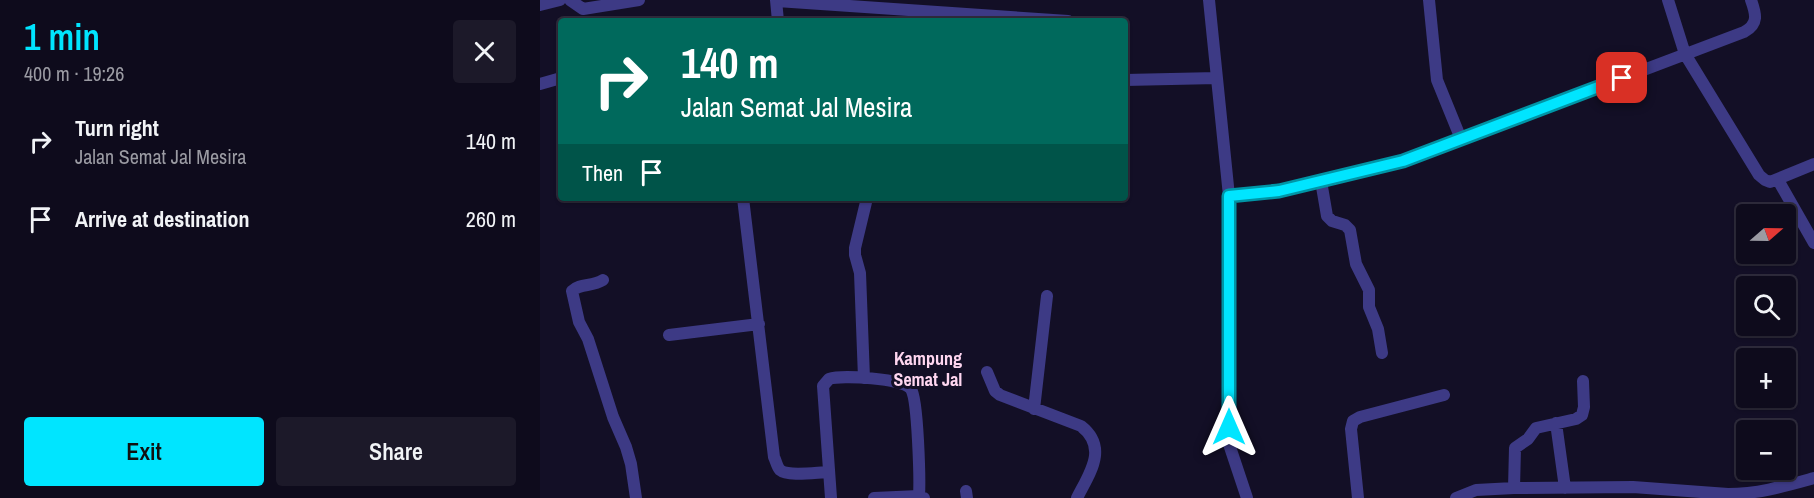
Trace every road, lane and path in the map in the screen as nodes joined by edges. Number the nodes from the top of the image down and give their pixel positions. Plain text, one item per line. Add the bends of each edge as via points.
1 (560, 0) edge
2 (570, 0) edge
3 (639, 0) edge
4 (948, 0) edge
5 (1209, 0) edge
6 (1429, 0) edge
7 (1668, 0) edge
8 (1751, 0) edge
9 (777, 1) edge
10 (540, 5) edge
11 (948, 13) junction
12 (778, 18) edge
13 (1023, 18) edge
14 (1685, 54) junction
15 (1217, 78) junction
16 (558, 79) edge
17 (1128, 80) edge
18 (540, 84) edge
19 (1461, 139) junction
20 (1814, 164) edge
21 (1778, 180) junction
22 (1321, 181) junction
23 (1229, 196) junction
24 (743, 201) edge
25 (866, 201) edge
26 (1814, 243) edge
27 (603, 280) dead end
28 (1047, 296) dead end
29 (759, 324) junction
30 (669, 335) dead end
31 (1382, 353) dead end
32 (987, 372) dead end
33 (864, 378) junction
34 (1583, 381) dead end
35 (1444, 394) dead end
36 (1034, 409) junction
37 (1556, 423) junction
38 (829, 472) junction
39 (1814, 478) edge
40 (1514, 488) junction
41 (1565, 488) junction
42 (1633, 493) edge
43 (921, 497) edge
44 (636, 498) edge
45 (831, 498) edge
46 (874, 498) edge
47 (1077, 498) edge
48 (1246, 498) edge
49 (1358, 498) edge
50 (1456, 498) edge

1 - 10 street
2 - 3 street via 583,9
4 - 11 street
5 - 15 street
6 - 19 street via 1437,80
7 - 14 street
8 - 14 street via 1756,12 1751,28
9 - 11 street
9 - 12 street
11 - 13 street
14 - 19 street
14 - 21 street via 1759,175 1770,182
15 - 17 street
15 - 23 street
16 - 18 street
19 - 22 street via 1403,161
20 - 21 street
21 - 26 street
22 - 23 street via 1279,191
22 - 31 street via 1326,216 1350,230
23 - 48 street via 1229,444
24 - 29 street
25 - 33 street via 855,248 860,273
27 - 44 street via 572,291 579,322 626,447
28 - 36 street
29 - 30 street
29 - 38 street via 777,465 789,474
32 - 36 street via 994,391
33 - 38 street via 833,378 823,386
33 - 43 street via 904,384 911,390
34 - 37 street via 1582,415
35 - 49 street via 1353,421
36 - 47 street via 1081,426 1094,444 1096,455
37 - 40 street via 1536,428 1515,448
37 - 41 street
38 - 45 street
39 - 42 street via 1743,494
40 - 41 street
40 - 50 street via 1476,490
41 - 42 street
43 - 46 street

